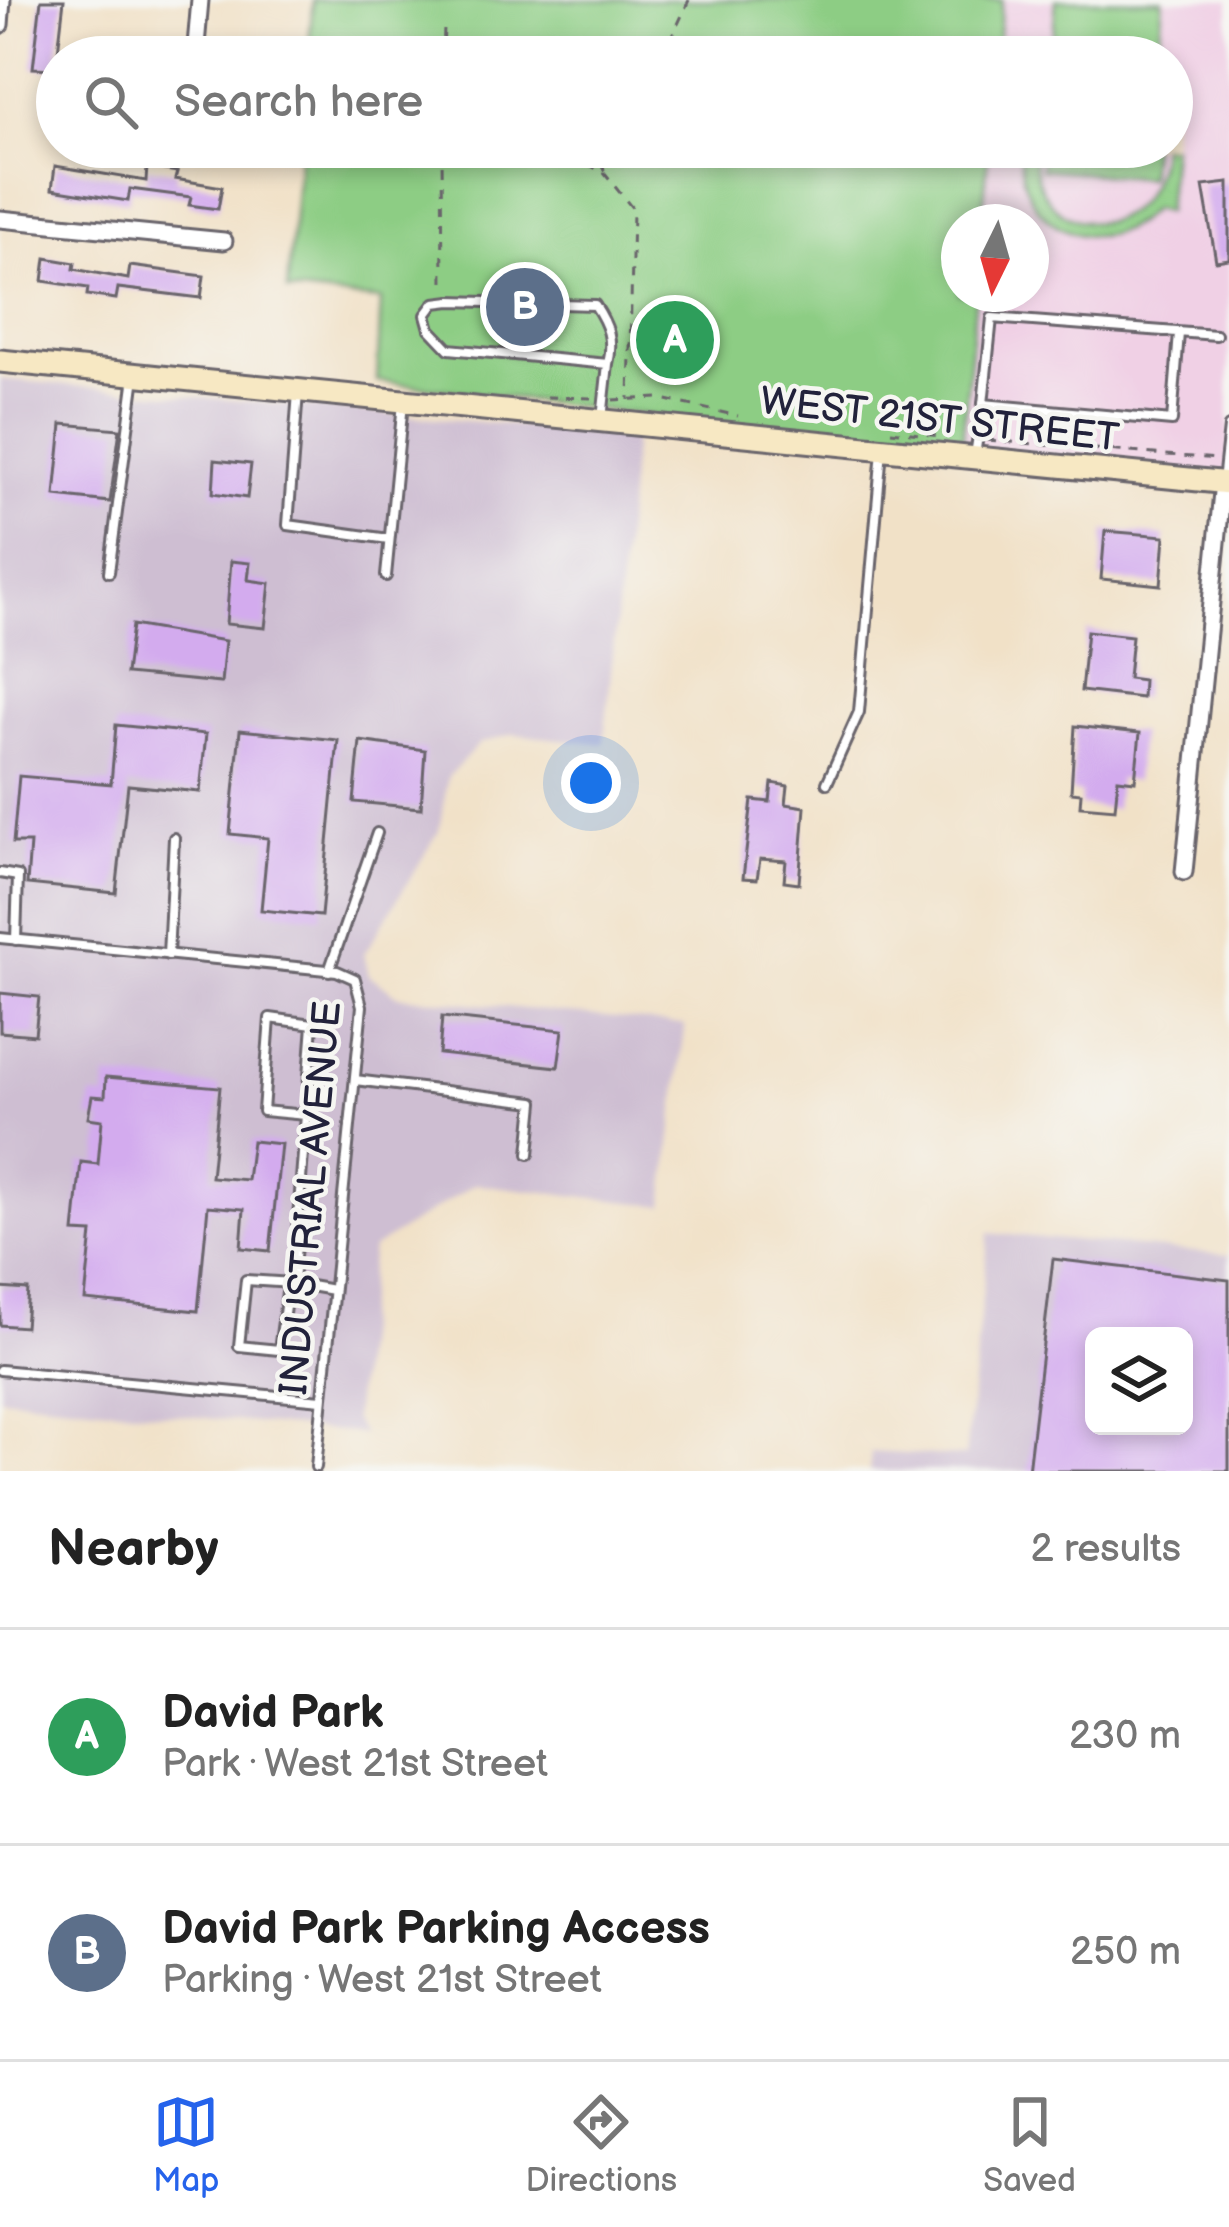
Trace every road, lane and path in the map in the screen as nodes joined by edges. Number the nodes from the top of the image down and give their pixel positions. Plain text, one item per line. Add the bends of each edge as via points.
1 (2, 0) edge
2 (200, 0) edge
3 (689, 0) edge
4 (0, 26) edge
5 (444, 27) dead end
6 (197, 36) edge
7 (444, 36) edge
8 (673, 36) edge
9 (442, 168) edge
10 (596, 168) edge
11 (604, 168) edge
12 (604, 172) junction
13 (0, 219) edge
14 (224, 241) dead end
15 (444, 302) junction
16 (1179, 333) junction
17 (1216, 335) dead end
18 (0, 361) edge
19 (608, 364) junction
20 (135, 375) junction
21 (298, 391) junction
22 (403, 401) junction
23 (629, 401) dead end
24 (983, 404) junction
25 (602, 421) junction
26 (1229, 427) edge
27 (882, 448) junction
28 (975, 458) junction
29 (1226, 483) edge
30 (389, 539) junction
31 (109, 572) dead end
32 (386, 575) dead end
33 (1210, 614) junction
34 (1229, 616) edge
35 (827, 783) dead end
36 (377, 833) dead end
37 (174, 838) dead end
38 (1184, 872) dead end
39 (0, 873) edge
40 (0, 938) edge
41 (16, 940) junction
42 (168, 955) junction
43 (329, 970) junction
44 (355, 1080) junction
45 (307, 1115) junction
46 (529, 1154) dead end
47 (293, 1283) junction
48 (333, 1290) junction
49 (0, 1370) edge
50 (322, 1400) junction
51 (316, 1467) dead end

1 - 4 street
2 - 6 street
3 - 8 path
5 - 7 path
9 - 15 path
10 - 12 path
11 - 12 path
12 - 23 path via 626,196 636,225
13 - 14 street
15 - 19 lane via 595,305 607,324
15 - 19 lane via 426,315 449,349
16 - 17 lane
16 - 24 lane via 992,317
16 - 24 lane via 1172,421
18 - 20 street, WEST 21ST STREET
19 - 25 lane
20 - 21 street, WEST 21ST STREET
20 - 31 lane
21 - 22 street, WEST 21ST STREET
21 - 30 lane via 288,525
22 - 25 street, WEST 21ST STREET
22 - 30 lane
24 - 28 lane
25 - 27 street, WEST 21ST STREET
26 - 29 lane
27 - 28 street, WEST 21ST STREET
27 - 35 lane via 859,712
28 - 29 street, WEST 21ST STREET
29 - 33 street
30 - 32 lane
33 - 34 lane
33 - 38 street
36 - 43 lane
37 - 42 lane
39 - 41 lane via 18,876
40 - 41 lane, INDUSTRIAL AVENUE
41 - 42 lane, INDUSTRIAL AVENUE
42 - 43 lane, INDUSTRIAL AVENUE
43 - 44 lane, INDUSTRIAL AVENUE via 355,979 359,992
44 - 46 lane via 533,1102
44 - 48 lane, INDUSTRIAL AVENUE
45 - 45 lane via 313,1024 271,1018 263,1111
45 - 47 lane
47 - 47 lane via 279,1351 239,1346 246,1280
47 - 48 lane
48 - 50 lane, INDUSTRIAL AVENUE
49 - 50 lane
50 - 51 lane, INDUSTRIAL AVENUE

